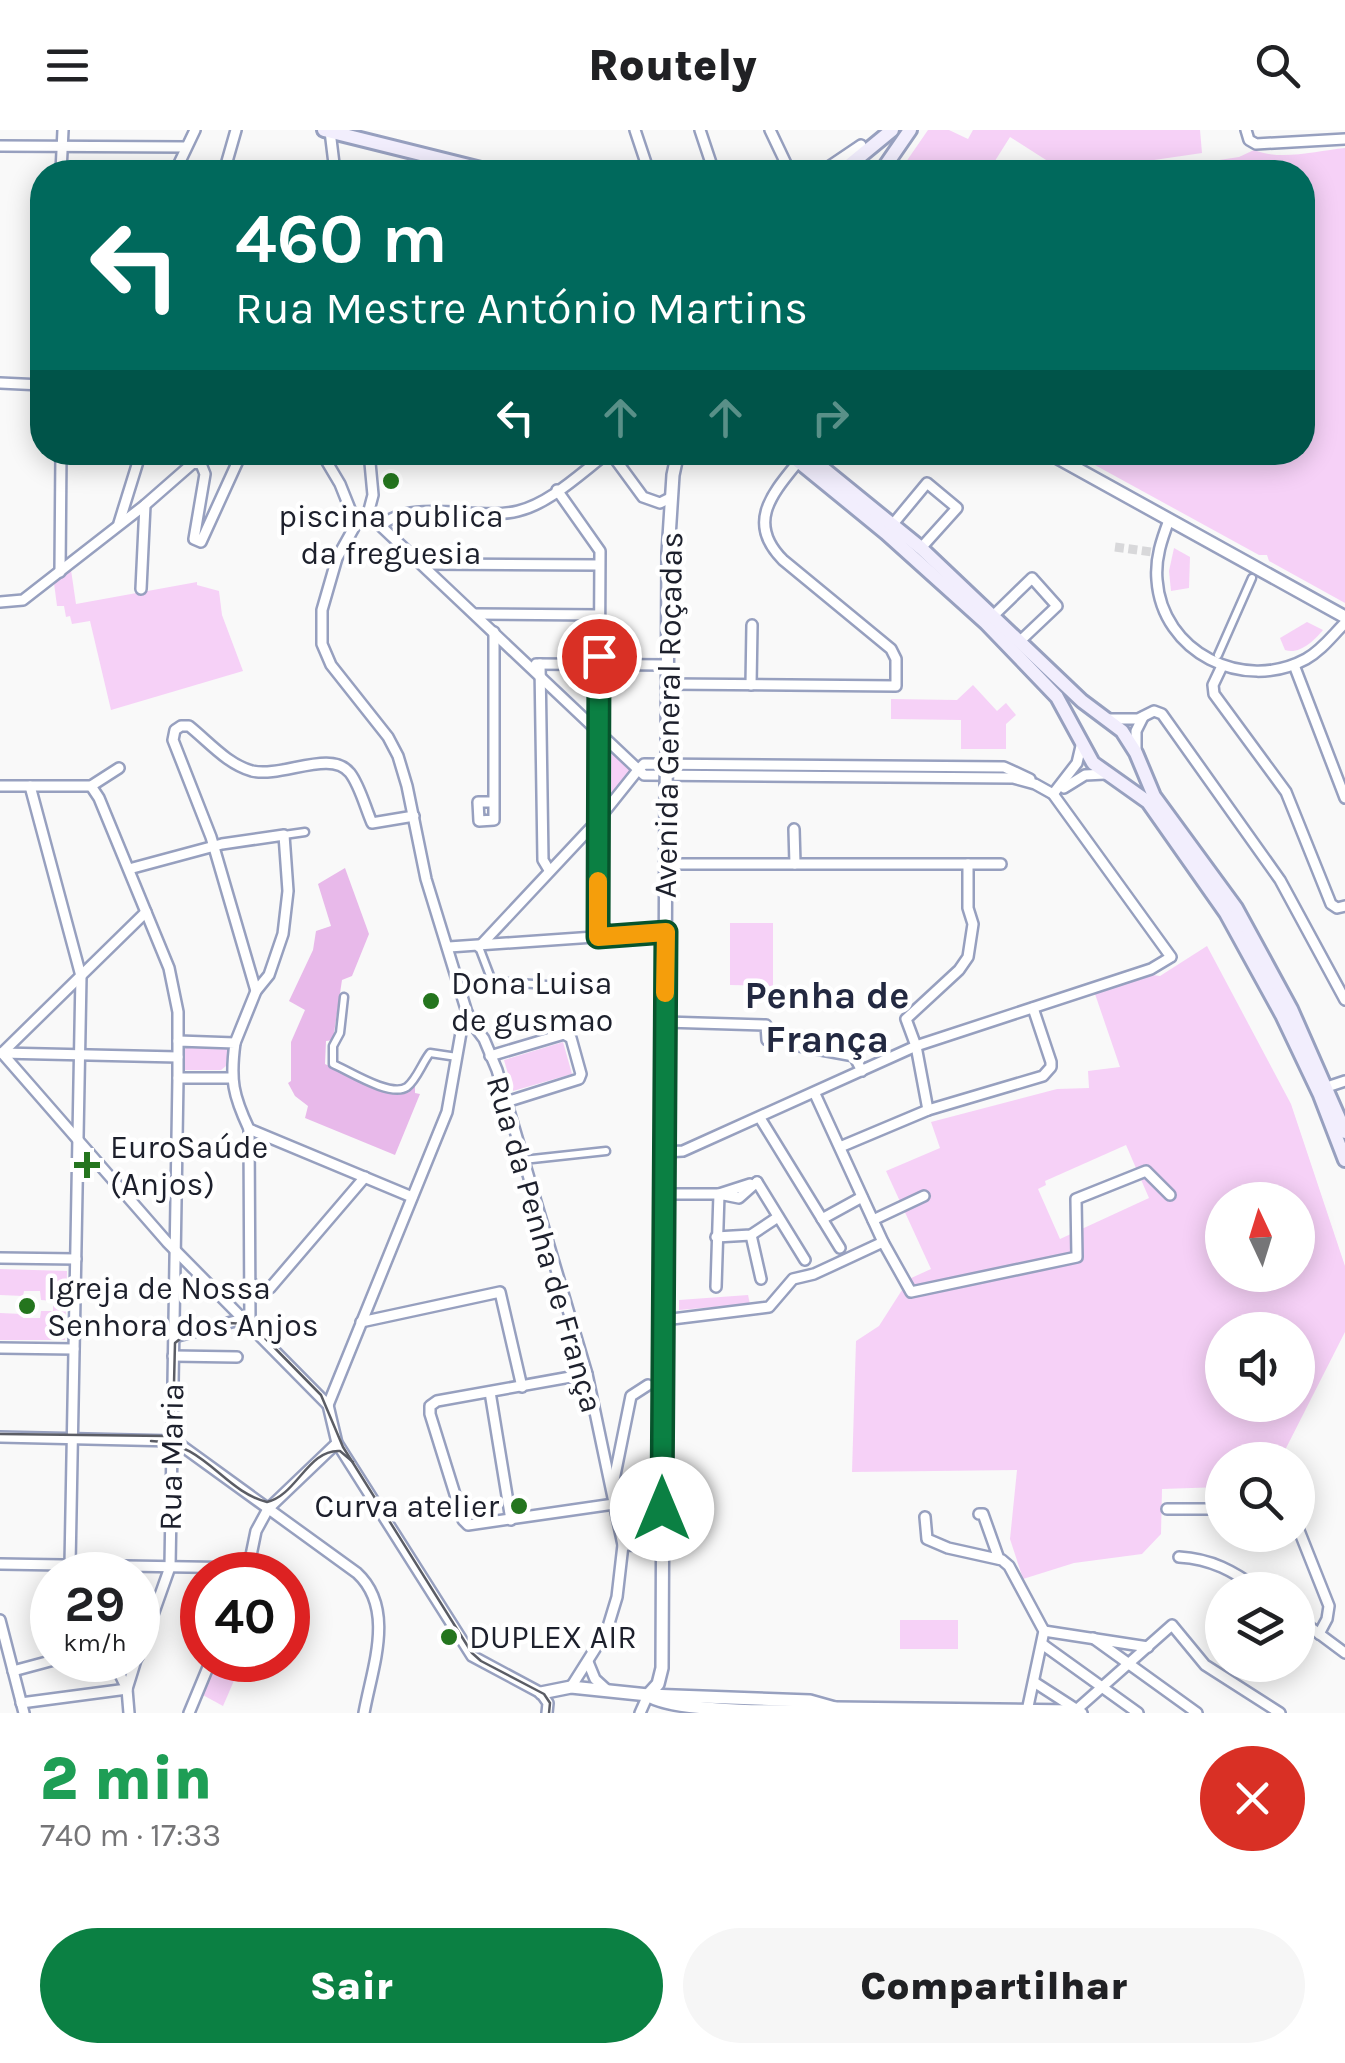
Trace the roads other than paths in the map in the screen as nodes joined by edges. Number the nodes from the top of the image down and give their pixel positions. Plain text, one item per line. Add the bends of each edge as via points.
1 (63, 130) edge
2 (196, 130) edge
3 (236, 130) edge
4 (635, 130) edge
5 (700, 130) edge
6 (770, 130) edge
7 (892, 130) edge
8 (910, 130) edge
9 (1246, 130) edge
10 (328, 131) edge
11 (1345, 138) edge
12 (861, 144) dead end
13 (0, 146) edge
14 (63, 146) junction
15 (186, 147) junction
16 (62, 160) edge
17 (180, 160) edge
18 (227, 160) edge
19 (333, 160) edge
20 (445, 160) edge
21 (644, 160) edge
22 (710, 160) edge
23 (784, 160) edge
24 (838, 160) edge
25 (856, 160) edge
26 (889, 160) edge
27 (0, 383) edge
28 (30, 384) edge
29 (61, 465) edge
30 (136, 465) edge
31 (190, 465) edge
32 (202, 465) edge
33 (236, 465) edge
34 (329, 465) edge
35 (370, 465) edge
36 (592, 465) edge
37 (620, 465) edge
38 (676, 465) edge
39 (796, 465) edge
40 (813, 465) edge
41 (1070, 465) edge
42 (557, 490) junction
43 (672, 497) junction
44 (145, 505) junction
45 (368, 514) junction
46 (1169, 520) junction
47 (356, 524) junction
48 (118, 526) junction
49 (380, 526) junction
50 (889, 529) junction
51 (918, 553) junction
52 (422, 564) junction
53 (600, 565) junction
54 (60, 572) junction
55 (1252, 578) dead end
56 (141, 589) dead end
57 (0, 602) edge
58 (475, 614) junction
59 (599, 614) junction
60 (990, 619) junction
61 (1345, 620) edge
62 (752, 625) dead end
63 (494, 632) junction
64 (1015, 645) junction
65 (1220, 660) junction
66 (528, 664) junction
67 (540, 664) junction
68 (599, 664) junction
69 (667, 664) junction
70 (1294, 665) junction
71 (542, 676) junction
72 (667, 684) junction
73 (751, 685) junction
74 (1144, 716) junction
75 (1106, 718) junction
76 (599, 730) junction
77 (1080, 740) junction
78 (1137, 755) junction
79 (119, 768) dead end
80 (638, 770) junction
81 (1108, 775) junction
82 (0, 786) edge
83 (30, 786) junction
84 (91, 786) junction
85 (1053, 794) junction
86 (1345, 798) edge
87 (494, 802) dead end
88 (414, 816) junction
89 (598, 820) junction
90 (794, 830) dead end
91 (305, 832) dead end
92 (284, 835) junction
93 (213, 846) junction
94 (666, 864) junction
95 (795, 864) junction
96 (968, 864) junction
97 (1000, 864) dead end
98 (129, 869) junction
99 (548, 870) junction
100 (1345, 906) edge
101 (146, 912) junction
102 (666, 932) junction
103 (598, 937) junction
104 (449, 947) junction
105 (480, 947) junction
106 (81, 976) junction
107 (548, 986) dead end
108 (256, 991) junction
109 (344, 997) dead end
110 (1345, 1000) edge
111 (1033, 1008) junction
112 (468, 1014) junction
113 (665, 1022) junction
114 (766, 1040) dead end
115 (178, 1041) junction
116 (235, 1043) junction
117 (794, 1045) dead end
118 (916, 1046) junction
119 (1, 1053) edge
120 (80, 1055) junction
121 (490, 1056) junction
122 (178, 1057) junction
123 (457, 1057) junction
124 (862, 1071) junction
125 (178, 1078) junction
126 (230, 1078) junction
127 (1345, 1081) edge
128 (1328, 1087) junction
129 (815, 1094) junction
130 (506, 1102) junction
131 (928, 1110) junction
132 (760, 1118) junction
133 (249, 1129) junction
134 (1345, 1132) edge
135 (78, 1140) junction
136 (840, 1147) junction
137 (606, 1151) dead end
138 (665, 1152) junction
139 (523, 1160) junction
140 (1345, 1160) edge
141 (365, 1177) junction
142 (664, 1194) junction
143 (719, 1194) junction
144 (1170, 1195) dead end
145 (924, 1196) dead end
146 (412, 1197) junction
147 (862, 1197) junction
148 (778, 1217) junction
149 (822, 1219) junction
150 (873, 1220) junction
151 (751, 1235) junction
152 (716, 1237) junction
153 (883, 1242) junction
154 (840, 1248) dead end
155 (176, 1251) junction
156 (0, 1258) edge
157 (76, 1259) junction
158 (805, 1260) dead end
159 (761, 1280) dead end
160 (249, 1282) junction
161 (716, 1288) dead end
162 (249, 1299) junction
163 (233, 1309) junction
164 (664, 1320) junction
165 (246, 1322) junction
166 (361, 1322) junction
167 (174, 1337) junction
168 (0, 1348) edge
169 (74, 1349) junction
170 (173, 1356) junction
171 (237, 1358) dead end
172 (587, 1374) junction
173 (648, 1386) joint
174 (663, 1386) junction
175 (522, 1387) junction
176 (490, 1392) junction
177 (328, 1405) junction
178 (0, 1436) edge
179 (72, 1438) junction
180 (170, 1440) junction
181 (337, 1443) junction
182 (612, 1487) junction
183 (614, 1504) junction
184 (268, 1508) junction
185 (1166, 1509) dead end
186 (1205, 1509) edge
187 (979, 1514) dead end
188 (925, 1518) dead end
189 (511, 1520) junction
190 (623, 1546) junction
191 (662, 1546) junction
192 (70, 1552) edge
193 (252, 1552) edge
194 (1308, 1552) edge
195 (1179, 1557) dead end
196 (998, 1559) junction
197 (0, 1564) edge
198 (30, 1564) edge
199 (160, 1567) edge
200 (170, 1567) junction
201 (180, 1568) edge
202 (1229, 1572) edge
203 (160, 1595) edge
204 (0, 1620) edge
205 (1044, 1631) junction
206 (1315, 1631) edge
207 (1319, 1634) junction
208 (1093, 1638) junction
209 (1042, 1644) junction
210 (1148, 1647) junction
211 (1345, 1654) edge
212 (588, 1662) junction
213 (1128, 1665) junction
214 (30, 1667) edge
215 (662, 1668) junction
216 (13, 1672) junction
217 (124, 1682) edge
218 (129, 1682) edge
219 (202, 1682) edge
220 (1034, 1682) junction
221 (570, 1687) junction
222 (1102, 1688) junction
223 (127, 1689) junction
224 (609, 1692) junction
225 (541, 1693) junction
226 (648, 1695) junction
227 (687, 1697) junction
228 (22, 1708) edge
229 (835, 1708) junction
230 (1028, 1710) junction
231 (894, 1711) edge
232 (1078, 1712) edge
233 (130, 1713) edge
234 (189, 1713) edge
235 (364, 1713) edge
236 (547, 1713) edge
237 (640, 1713) edge
238 (729, 1713) edge
239 (1138, 1713) edge
240 (1198, 1713) edge
241 (1280, 1713) edge

1 - 14 street
2 - 15 street
3 - 18 street
4 - 21 street
5 - 22 street
6 - 23 street
7 - 25 main road
8 - 26 main road
9 - 11 street via 1256,144
10 - 19 street
10 - 20 main road
12 - 24 street
13 - 14 street
14 - 15 street
14 - 16 street
15 - 17 street
27 - 28 street
29 - 54 street
30 - 48 street
31 - 44 street
32 - 33 street via 194,539 201,542
34 - 47 street
35 - 45 street
36 - 42 street
37 - 43 street via 643,497 655,503
38 - 43 street, Avenida General Roçadas
39 - 73 street via 768,505 768,538 783,560 892,649 896,686
40 - 50 main road
41 - 46 street
42 - 49 street via 513,512 407,513
42 - 53 street via 599,548
43 - 69 street, Avenida General Roçadas
44 - 48 street
44 - 56 street
45 - 47 street, Rua da Penha de França
45 - 49 street
46 - 61 street
46 - 65 street via 1157,562 1162,605 1183,640
47 - 88 street, Rua da Penha de França via 330,579 322,644 342,682 393,746
48 - 54 street
49 - 52 street
50 - 51 main road
50 - 51 street via 927,483 957,508
51 - 60 main road
52 - 53 street
52 - 58 street
53 - 59 street
54 - 57 street via 23,600
55 - 65 street
58 - 59 street
58 - 63 street
59 - 68 street
60 - 64 main road
60 - 64 street via 1032,578 1057,606
61 - 70 street via 1324,646
62 - 73 street
63 - 66 street
63 - 87 street
64 - 75 main road
64 - 77 main road via 1057,697
65 - 70 street via 1260,672
65 - 100 street via 1214,694 1286,792 1329,901
66 - 67 street
66 - 71 street
67 - 68 street
67 - 71 street
68 - 69 street
68 - 76 street
69 - 72 street, Avenida General Roçadas
70 - 86 street
71 - 76 street
71 - 99 street
72 - 73 street
72 - 94 street, Avenida General Roçadas, bridge
74 - 75 street
74 - 78 street via 1136,731
74 - 110 street via 1162,714 1280,880
75 - 77 main road via 1085,720
75 - 78 main road
76 - 80 street
76 - 89 street
77 - 81 main road
77 - 85 street via 1077,763
78 - 81 main road via 1130,775
78 - 128 main road via 1154,796 1236,908
79 - 84 street
80 - 85 street via 644,775 1008,768
80 - 89 street
81 - 85 street via 1085,775
81 - 140 main road via 1148,802 1226,913 1282,1015
82 - 83 street
83 - 84 street
83 - 106 street
84 - 98 street, Rua Maria
85 - 111 street via 1171,957
88 - 93 street via 372,823 352,775 340,765 264,773 237,765 188,726 177,727 173,740
88 - 104 street, Rua da Penha de França
89 - 99 street
89 - 103 street
90 - 95 street
91 - 92 street
92 - 93 street
92 - 108 street via 286,920 274,962
93 - 98 street
93 - 108 street
94 - 95 street
94 - 102 street, Avenida General Roçadas
95 - 96 street
96 - 97 street
96 - 118 street via 973,944 959,970 906,1019
98 - 101 street, Rua Maria
99 - 105 street
101 - 106 street
101 - 115 street, Rua Maria via 173,982
102 - 103 street
102 - 113 street, Avenida General Roçadas
103 - 105 street
104 - 105 street
104 - 112 street, Rua da Penha de França
105 - 107 street via 492,980
106 - 119 street
106 - 120 street
108 - 116 street
109 - 123 street via 332,1064 399,1090 430,1053
111 - 118 street
111 - 131 street via 1051,1062 1048,1073
112 - 121 street, Rua da Penha de França
112 - 123 street
113 - 114 street via 766,1024
113 - 138 street, Avenida General Roçadas
115 - 116 street
115 - 122 street, Rua Maria
116 - 126 street
117 - 124 street via 854,1056
118 - 124 street
118 - 131 street
119 - 120 street
119 - 135 street
120 - 122 street
120 - 135 street
121 - 130 street, Rua da Penha de França
121 - 130 street via 564,1034 570,1038 579,1080
122 - 125 street, Rua Maria
123 - 146 street via 447,1112
124 - 129 street
125 - 126 street
125 - 155 street, Rua Maria
126 - 133 street
127 - 128 street
128 - 134 main road
129 - 132 street
129 - 136 street
130 - 139 street, Rua da Penha de França
131 - 136 street
132 - 138 street via 680,1152
132 - 149 street
133 - 141 street
133 - 160 street
135 - 155 street
135 - 157 street
136 - 147 street
137 - 139 street
138 - 142 street, Avenida General Roçadas
139 - 172 street, Rua da Penha de França
141 - 146 street
141 - 160 street via 270,1288
142 - 143 street
142 - 164 street, Avenida General Roçadas
143 - 148 street via 757,1182
143 - 152 street
144 - 153 street via 1146,1171 1076,1199 1077,1257 915,1293
145 - 150 street
146 - 166 street
147 - 149 street
147 - 150 street
148 - 151 street
148 - 158 street
149 - 154 street
150 - 153 street
151 - 152 street
151 - 159 street
152 - 161 street
153 - 164 street via 793,1278 769,1307
155 - 163 street
155 - 167 street, Rua Maria
156 - 157 street
157 - 169 street
160 - 162 street
162 - 163 street
162 - 165 street
163 - 165 street
164 - 174 street, Avenida General Roçadas
165 - 167 street
165 - 177 street
166 - 175 street via 500,1292
166 - 177 street
167 - 170 street, Rua Maria
168 - 169 street
169 - 179 street
170 - 171 street
170 - 180 street, Rua Maria
172 - 175 street
172 - 182 street, Rua da Penha de França
173 - 174 street
173 - 182 street via 631,1396
174 - 191 street, Avenida General Roçadas
175 - 176 street
176 - 189 street
176 - 189 street via 437,1401 430,1414 463,1520 475,1526
177 - 181 street
178 - 179 street
179 - 180 street
179 - 192 street
180 - 184 street
180 - 200 street, Rua Maria
181 - 184 street
181 - 225 street via 472,1656
182 - 183 street, Rua da Penha de França
183 - 189 street
183 - 190 street, Rua da Penha de França
184 - 193 street
184 - 235 street via 356,1573 375,1597 379,1628
185 - 186 street
187 - 196 street
188 - 196 street via 927,1539
190 - 191 street
190 - 212 street, Rua da Penha de França via 608,1630
191 - 215 street, Avenida General Roçadas
194 - 207 street via 1329,1606
195 - 202 street
196 - 205 street
197 - 198 street
199 - 200 street
200 - 201 street
200 - 203 street, Rua Maria
204 - 216 street
205 - 208 street
205 - 209 street
206 - 207 street
207 - 211 street
208 - 210 street
208 - 213 street
209 - 220 street
209 - 222 street
210 - 213 street
210 - 241 street via 1172,1625 1204,1665
212 - 221 street, Rua da Penha de França
212 - 224 street
213 - 222 street
213 - 240 street
214 - 216 street
215 - 226 street, Avenida General Roçadas
215 - 227 street
216 - 228 street
217 - 223 street
218 - 223 street, Rua Maria
219 - 234 street
220 - 230 street
220 - 232 street
221 - 224 street
221 - 225 street
222 - 232 street
222 - 239 street
223 - 228 street
223 - 233 street
224 - 226 street
225 - 236 street
226 - 227 street
226 - 237 street
226 - 238 street via 662,1705
227 - 229 street via 810,1701
229 - 231 street
229 - 238 street
230 - 231 street
230 - 232 street

